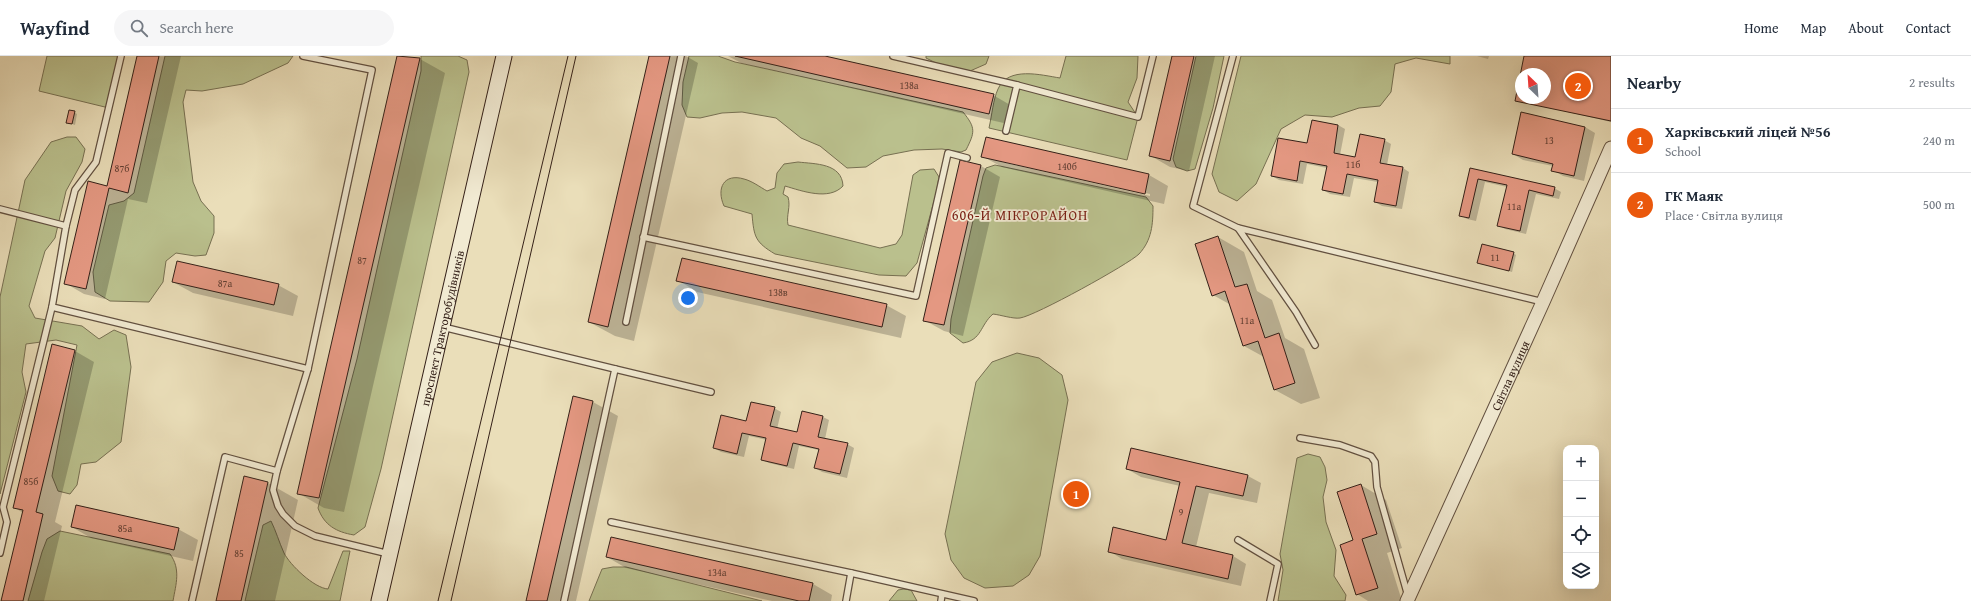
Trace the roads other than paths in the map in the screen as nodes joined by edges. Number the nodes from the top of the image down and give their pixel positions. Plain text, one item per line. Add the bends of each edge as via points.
1 (121, 56) edge
2 (303, 56) edge
3 (504, 56) edge
4 (681, 56) edge
5 (896, 56) edge
6 (1153, 56) edge
7 (1233, 56) edge
8 (1017, 85) junction
9 (1006, 131) dead end
10 (1611, 148) edge
11 (967, 158) dead end
12 (0, 209) edge
13 (66, 226) junction
14 (1238, 228) junction
15 (643, 238) junction
16 (1543, 302) junction
17 (52, 307) junction
18 (626, 322) dead end
19 (441, 327) junction
20 (1314, 345) dead end
21 (308, 369) junction
22 (616, 369) junction
23 (711, 392) dead end
24 (1300, 438) dead end
25 (277, 471) junction
26 (611, 522) dead end
27 (1238, 540) dead end
28 (0, 553) edge
29 (389, 554) junction
30 (851, 573) junction
31 (942, 594) junction
32 (1408, 599) edge
33 (192, 601) edge
34 (379, 601) edge
35 (564, 601) edge
36 (846, 601) edge
37 (941, 601) edge
38 (974, 601) edge
39 (1270, 601) edge

1 - 13 lane via 96,162 75,190
2 - 21 lane via 372,70
3 - 19 main road, проспект Тракторобудівників
4 - 15 lane
5 - 8 lane
6 - 8 lane via 1138,118
7 - 14 lane via 1193,206
8 - 9 lane
10 - 16 street, Світла вулиця
11 - 15 lane via 948,153 916,296
12 - 13 lane
13 - 17 lane
14 - 16 lane
14 - 20 lane via 1296,312
15 - 18 lane
16 - 32 street, Світла вулиця
17 - 21 lane
17 - 28 lane via 3,507 7,522
19 - 22 lane
19 - 29 main road, проспект Тракторобудівників
21 - 25 lane
22 - 23 lane
22 - 35 lane
24 - 32 lane via 1340,445 1371,456 1375,462 1377,488
25 - 29 lane via 273,490 282,514 291,523 315,536
25 - 33 lane via 225,457
26 - 30 lane
27 - 39 lane via 1278,564
29 - 34 main road, проспект Тракторобудівників
30 - 31 lane
30 - 36 lane
31 - 37 lane
31 - 38 lane

